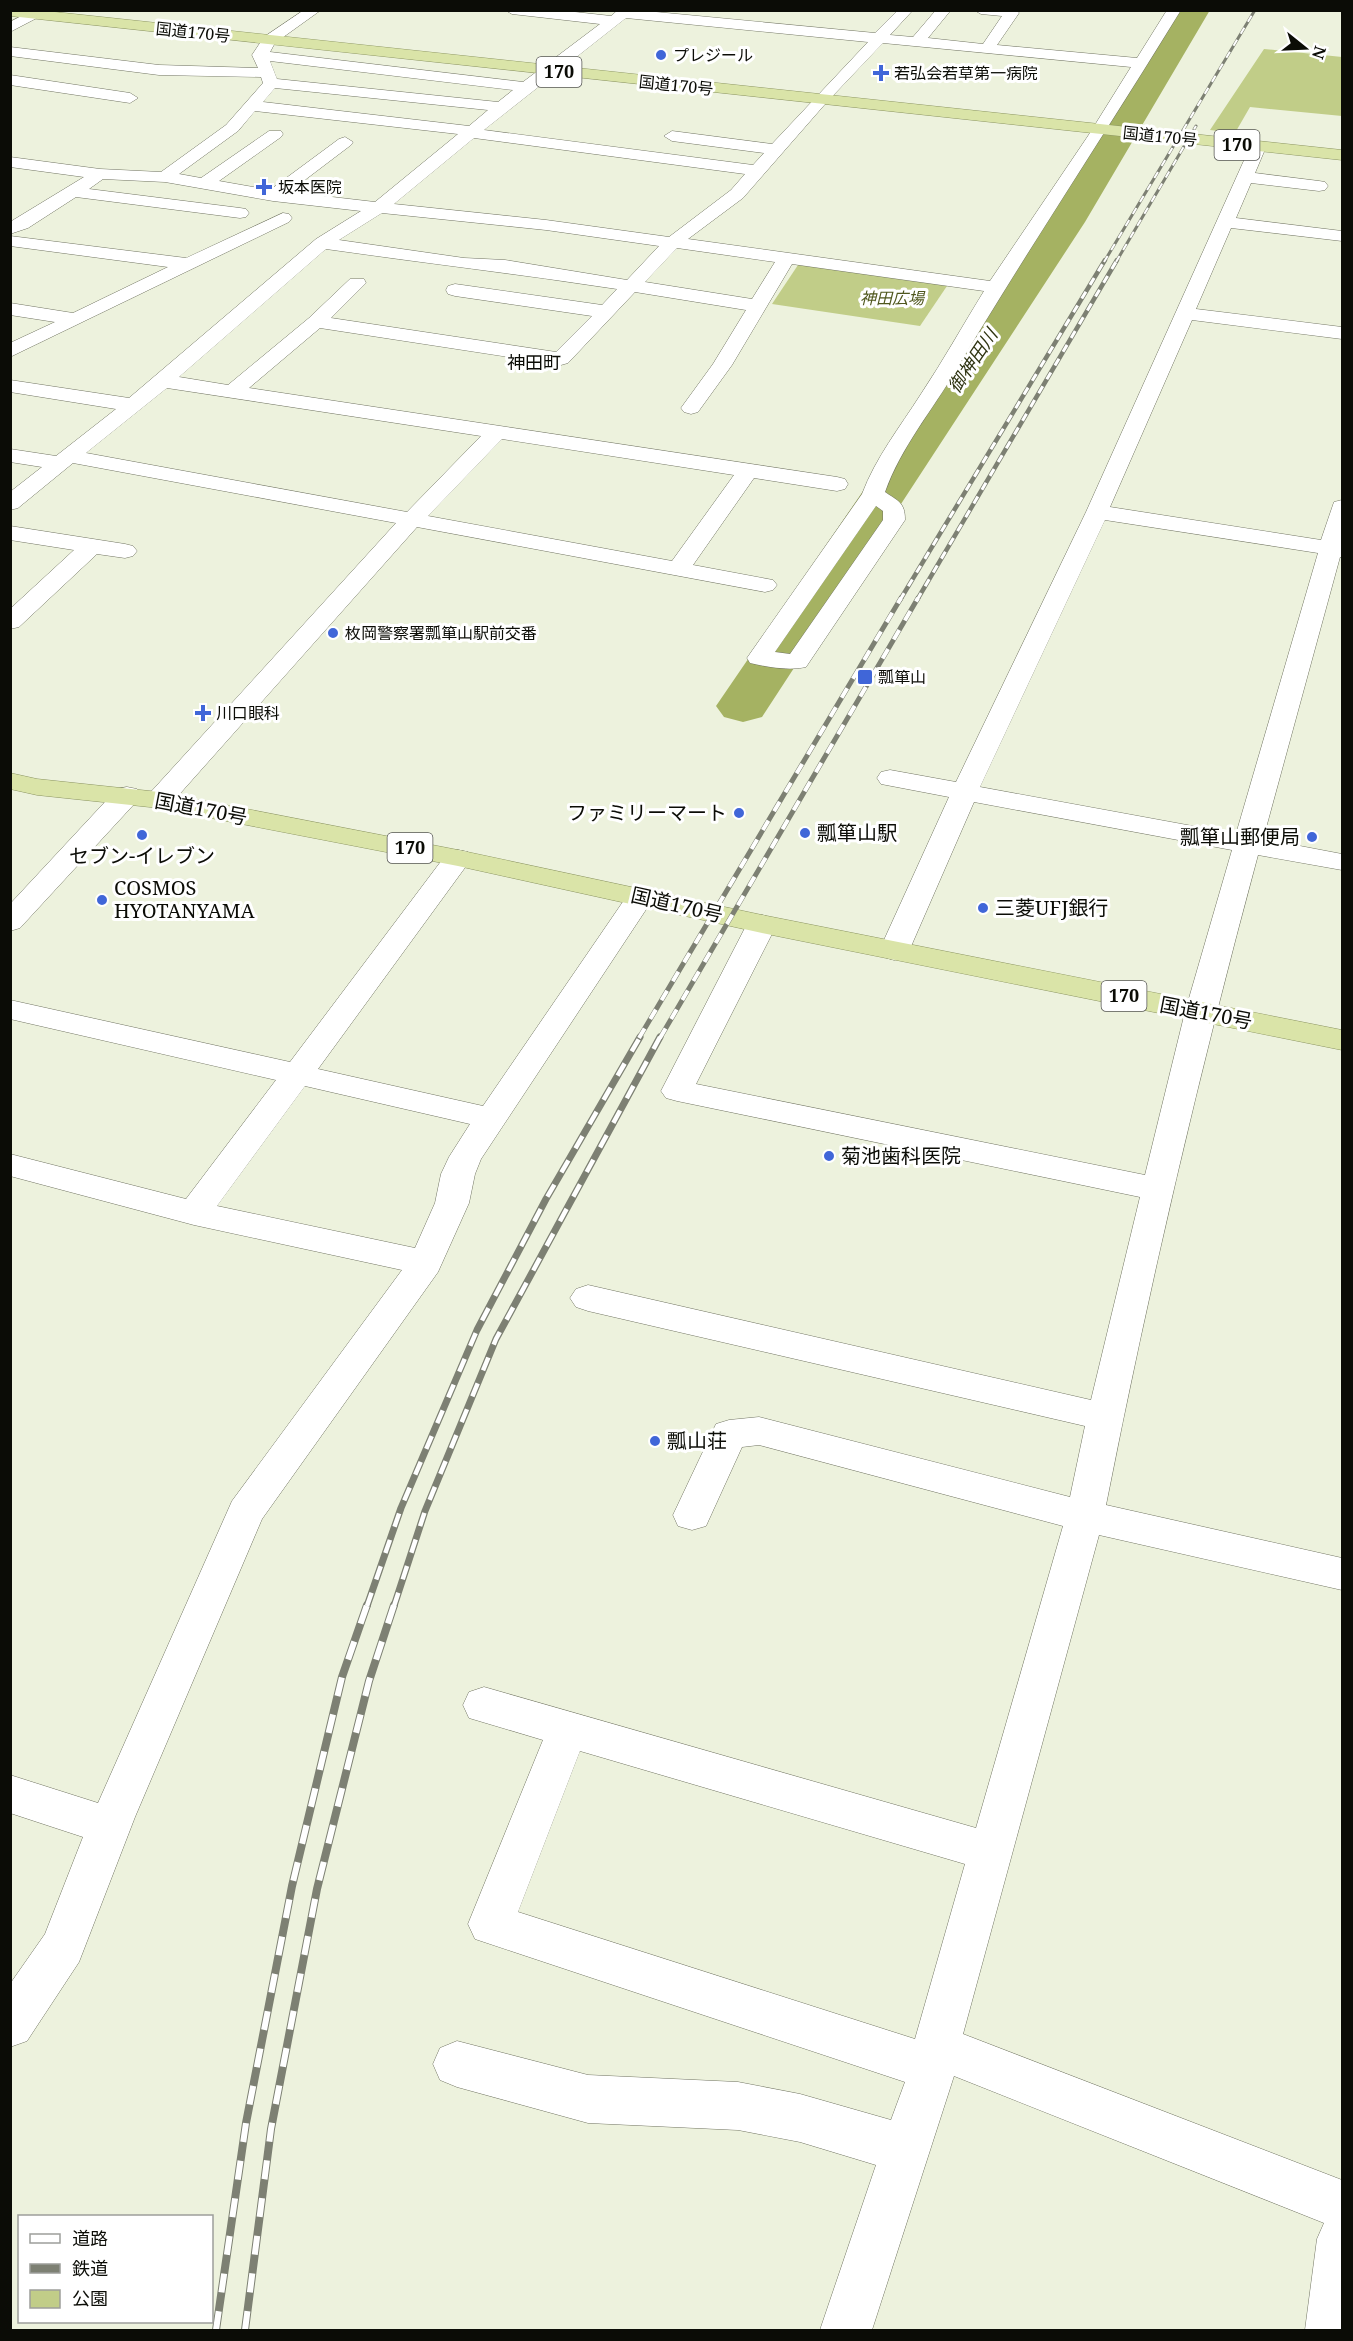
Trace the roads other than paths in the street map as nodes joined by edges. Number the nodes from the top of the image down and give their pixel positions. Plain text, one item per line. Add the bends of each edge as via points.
1 (314, 10) edge
2 (512, 10) edge
3 (906, 10) edge
4 (944, 10) edge
5 (981, 10) edge
6 (1174, 10) edge
7 (10, 12) edge
8 (41, 13) edge
9 (623, 15) edge
10 (682, 15) edge
11 (10, 28) edge
12 (879, 39) junction
13 (269, 40) junction
14 (917, 42) junction
15 (987, 49) junction
16 (10, 51) edge
17 (260, 55) junction
18 (1140, 63) junction
19 (547, 70) junction
20 (269, 78) junction
21 (10, 80) edge
22 (527, 87) junction
23 (130, 98) dead end
24 (820, 100) junction
25 (253, 106) junction
26 (498, 110) junction
27 (518, 116) dead end
28 (1102, 130) junction
29 (473, 132) junction
30 (275, 134) dead end
31 (660, 134) dead end
32 (345, 142) dead end
33 (1258, 147) junction
34 (778, 150) junction
35 (1342, 155) edge
36 (10, 162) edge
37 (759, 171) junction
38 (100, 174) junction
39 (165, 177) junction
40 (1245, 177) junction
41 (202, 185) junction
42 (1318, 186) dead end
43 (72, 192) junction
44 (273, 196) junction
45 (379, 207) junction
46 (283, 218) junction
47 (304, 221) dead end
48 (1224, 222) junction
49 (325, 223) dead end
50 (14, 225) edge
51 (695, 225) junction
52 (346, 226) junction
53 (718, 229) dead end
54 (1342, 237) edge
55 (10, 241) edge
56 (673, 242) junction
57 (322, 243) junction
58 (787, 258) junction
59 (190, 264) junction
60 (983, 266) dead end
61 (1006, 270) junction
62 (357, 284) dead end
63 (630, 285) junction
64 (996, 287) junction
65 (455, 290) dead end
66 (758, 306) junction
67 (10, 309) edge
68 (607, 312) junction
69 (1185, 313) junction
70 (76, 319) junction
71 (316, 322) junction
72 (1342, 333) edge
73 (10, 351) edge
74 (163, 381) junction
75 (10, 386) edge
76 (232, 392) junction
77 (133, 405) junction
78 (692, 408) dead end
79 (496, 433) junction
80 (10, 455) edge
81 (65, 460) junction
82 (748, 471) junction
83 (837, 484) dead end
84 (882, 500) junction
85 (10, 503) edge
86 (1342, 507) edge
87 (1097, 512) junction
88 (412, 519) junction
89 (10, 533) edge
90 (92, 546) junction
91 (1337, 549) edge
92 (125, 551) dead end
93 (677, 570) junction
94 (765, 585) dead end
95 (10, 622) edge
96 (890, 778) dead end
97 (10, 781) edge
98 (964, 793) junction
99 (159, 800) junction
100 (116, 806) junction
101 (1248, 844) junction
102 (458, 858) junction
103 (1342, 862) edge
104 (641, 896) junction
105 (10, 922) edge
106 (762, 924) junction
107 (894, 951) junction
108 (10, 1009) edge
109 (1200, 1011) junction
110 (1342, 1040) edge
111 (296, 1073) junction
112 (490, 1119) junction
113 (10, 1165) edge
114 (1158, 1189) junction
115 (194, 1213) junction
116 (426, 1263) junction
117 (588, 1298) dead end
118 (1105, 1417) junction
119 (692, 1515) dead end
120 (1085, 1516) junction
121 (1342, 1574) edge
122 (484, 1705) dead end
123 (568, 1729) junction
124 (10, 1794) edge
125 (109, 1826) junction
126 (991, 1852) junction
127 (10, 2025) edge
128 (934, 2057) junction
129 (457, 2064) dead end
130 (906, 2149) junction
131 (1342, 2205) edge
132 (1342, 2240) edge
133 (846, 2331) edge
134 (1331, 2331) edge

1 - 13 street
2 - 9 street
3 - 12 street
4 - 14 street
5 - 15 street via 1012,13
6 - 18 street
7 - 8 highway, 国道170号 / 170
8 - 11 street
8 - 13 highway, 国道170号 / 170
9 - 10 street
9 - 19 street
10 - 12 street
12 - 14 street
12 - 24 street
13 - 17 street
13 - 19 highway, 国道170号 / 170
14 - 15 street
15 - 18 street
16 - 20 street via 159,70
17 - 20 street
17 - 22 street
18 - 28 street
19 - 22 street
19 - 24 highway, 国道170号 / 170
20 - 25 street
20 - 26 street
21 - 23 street
22 - 26 street
24 - 28 highway, 国道170号 / 170
24 - 34 street
25 - 29 street
25 - 39 street via 232,128
26 - 27 street
26 - 29 street
28 - 33 highway, 国道170号 / 170
28 - 61 street
29 - 37 street
29 - 45 street
30 - 41 street
31 - 34 street
32 - 44 street
33 - 35 highway, 国道170号 / 170
33 - 40 street
34 - 37 street
36 - 38 street
37 - 51 street via 737,194
38 - 39 street
38 - 43 street
39 - 41 street
40 - 42 street
40 - 48 street
41 - 44 street
43 - 46 street
43 - 50 street
44 - 45 street
45 - 52 street
45 - 56 street
46 - 47 street
46 - 59 street
48 - 54 street
48 - 69 street
49 - 52 street
51 - 53 street
51 - 56 street
52 - 57 street
55 - 59 street
56 - 58 street
56 - 63 street
57 - 63 street
57 - 74 street
58 - 64 street
58 - 66 street
59 - 70 street
60 - 61 street
61 - 64 street
62 - 71 street
63 - 66 street
63 - 68 street
64 - 84 street via 880,475
65 - 68 street
66 - 78 street
67 - 70 street
68 - 71 street via 561,359
69 - 72 street
69 - 87 street
70 - 73 street
71 - 76 street
74 - 76 street
74 - 77 street
75 - 77 street
76 - 79 street
77 - 81 street
79 - 82 street
79 - 88 street
80 - 81 street
81 - 85 street
81 - 88 street
82 - 83 street
82 - 93 street
84 - 84 street via 894,520 797,662 759,658
86 - 91 street
87 - 91 street
87 - 98 street
88 - 93 street
88 - 99 street
89 - 90 street
90 - 92 street
90 - 95 street
91 - 101 street
93 - 94 street
96 - 98 street
97 - 100 highway, 国道170号 / 170
98 - 101 street
98 - 107 street
99 - 100 highway, 国道170号 / 170
99 - 102 highway, 国道170号 / 170
100 - 105 street
101 - 103 street
101 - 109 street
102 - 104 highway, 国道170号 / 170
102 - 111 street
104 - 106 highway, 国道170号 / 170
104 - 112 street
106 - 107 highway, 国道170号 / 170
106 - 114 street via 677,1091
107 - 109 highway, 国道170号 / 170
108 - 111 street
109 - 110 highway, 国道170号 / 170
109 - 114 street
111 - 112 street
111 - 115 street
112 - 116 street via 465,1158 452,1203
113 - 115 street
114 - 118 street
115 - 116 street
116 - 125 street via 246,1512
117 - 118 street
118 - 120 street
119 - 120 street via 729,1434 759,1431
120 - 121 street
120 - 126 street
122 - 123 street
123 - 126 street
123 - 128 street via 491,1924
124 - 125 street
125 - 127 street via 63,1947
126 - 128 street
128 - 130 street
128 - 131 street
129 - 130 street via 588,2099 748,2108 800,2118
130 - 133 street
132 - 134 street

